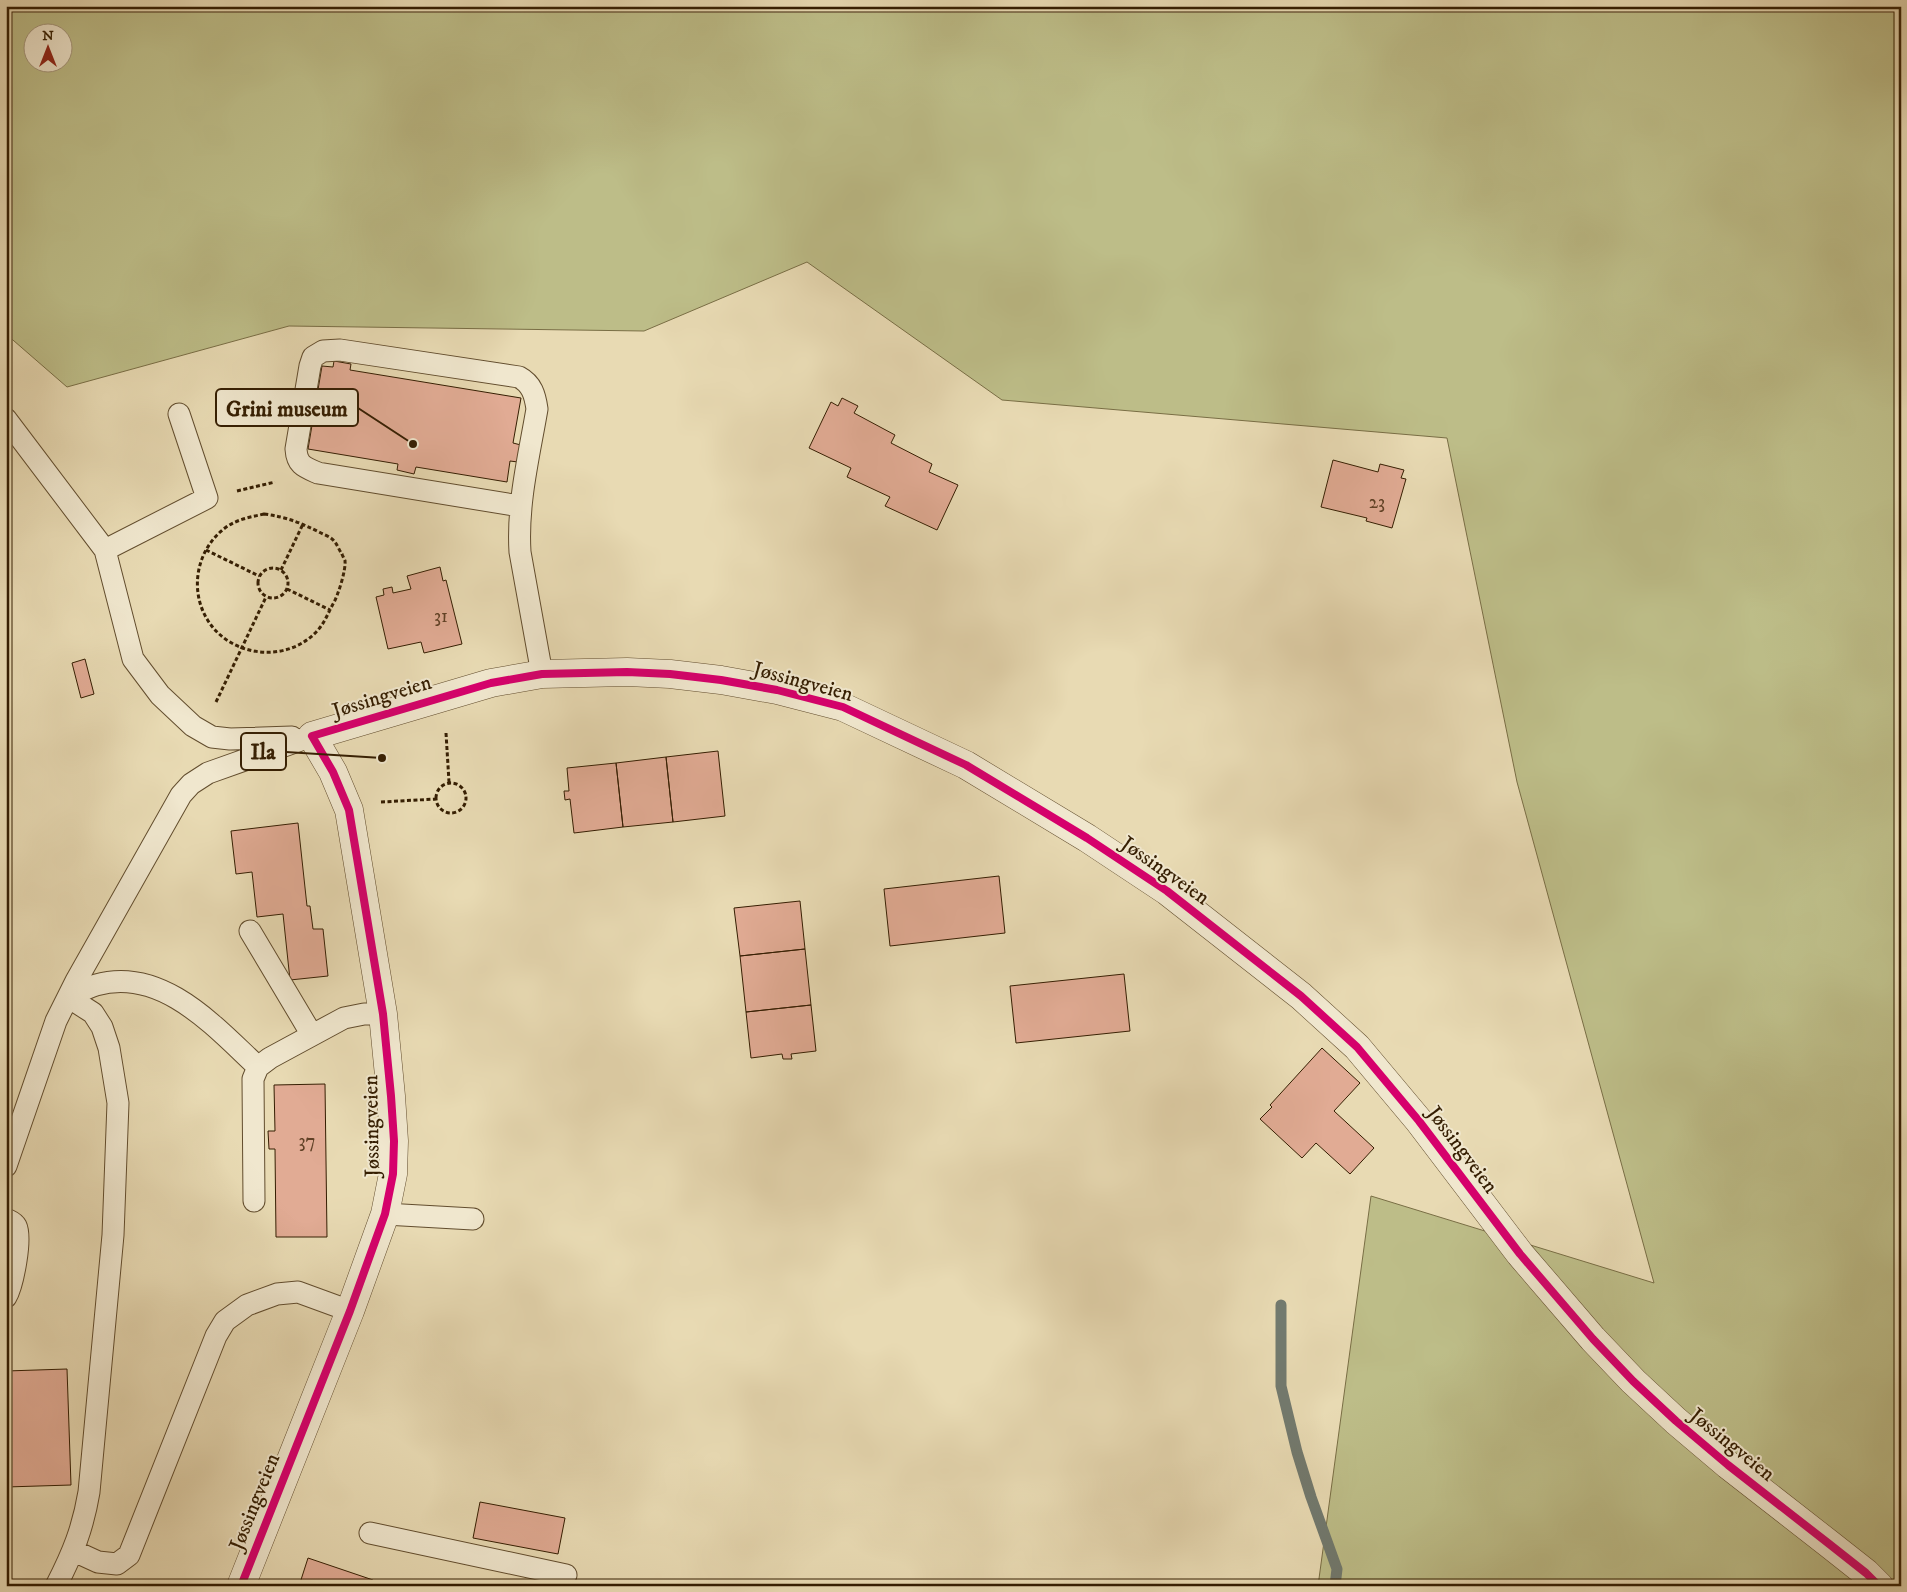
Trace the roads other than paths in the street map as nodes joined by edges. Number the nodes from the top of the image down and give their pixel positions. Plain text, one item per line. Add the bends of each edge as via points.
1 (179, 414) dead end
2 (6, 419) edge
3 (520, 506) junction
4 (105, 550) junction
5 (542, 674) junction
6 (312, 736) junction
7 (250, 931) dead end
8 (68, 997) junction
9 (383, 1014) junction
10 (312, 1035) junction
11 (258, 1067) junction
12 (6, 1166) edge
13 (254, 1201) dead end
14 (386, 1214) junction
15 (6, 1219) edge
16 (473, 1219) dead end
17 (6, 1297) edge
18 (350, 1311) junction
19 (370, 1533) dead end
20 (74, 1551) junction
21 (566, 1575) dead end
22 (56, 1586) edge
23 (241, 1586) edge
24 (1879, 1586) edge

1 - 4 lane via 207,498
2 - 4 lane
3 - 3 lane via 318,473 304,467 297,459 296,449 313,357 323,351 340,350 528,382 535,395 537,409
3 - 5 lane via 520,552
4 - 6 lane via 133,659 160,695 193,726 212,737 230,739
5 - 6 street, Jøssingveien via 491,683
5 - 24 street, Jøssingveien via 670,674 777,690 843,707 974,769 1167,891 1301,996 1356,1047 1418,1121 1520,1254 1633,1380 1676,1421
6 - 8 lane via 208,773 191,784 181,795
6 - 9 street, Jøssingveien via 333,772 351,820
7 - 10 lane
8 - 11 lane via 95,985 114,982 156,987 207,1019
8 - 12 lane via 56,1021
8 - 20 lane via 93,1013 102,1028 109,1048 118,1103 113,1235 90,1482 84,1520
9 - 10 lane via 344,1018
9 - 14 street, Jøssingveien via 394,1141 393,1174
10 - 11 lane
11 - 13 lane via 253,1079
14 - 16 lane
14 - 18 street, Jøssingveien
15 - 17 lane via 14,1223 18,1232 16,1264
18 - 20 lane via 298,1292 277,1294 247,1305 225,1321 216,1336 129,1555 116,1564 98,1562
18 - 23 street, Jøssingveien
19 - 21 lane
20 - 22 lane

